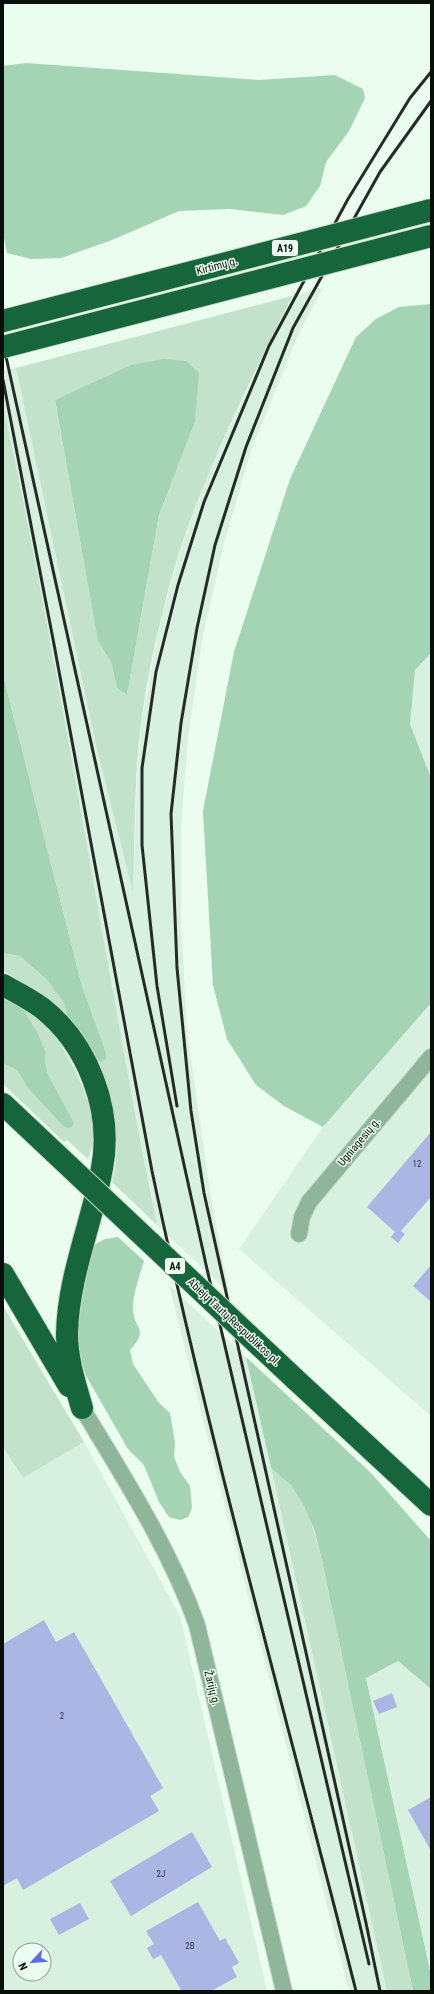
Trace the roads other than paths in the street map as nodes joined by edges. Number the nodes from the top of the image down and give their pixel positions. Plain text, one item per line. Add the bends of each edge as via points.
1 (431, 210) edge
2 (431, 236) edge
3 (3, 321) edge
4 (3, 347) edge
5 (3, 985) edge
6 (431, 1057) edge
7 (3, 1104) edge
8 (299, 1234) dead end
9 (3, 1274) edge
10 (70, 1302) junction
11 (27, 1313) junction
12 (82, 1408) junction
13 (389, 1466) junction
14 (427, 1500) edge
15 (431, 1522) edge
16 (284, 1991) edge

1 - 3 highway, Kirtimų g. / A19, bridge
2 - 4 highway, A19, bridge
5 - 10 highway via 42,1008 73,1040 92,1076 104,1119 103,1167
6 - 8 street, Ugniagesių g. via 309,1202 302,1217
7 - 13 highway, Abiejų Tautų Respublikos pl. / A4, bridge
9 - 11 highway
10 - 11 highway via 53,1319 44,1321
10 - 12 highway via 67,1334 69,1356
11 - 12 highway
12 - 16 street, Žarijų g. via 148,1519 184,1588 197,1625
13 - 14 highway, Abiejų Tautų Respublikos pl. / A4
13 - 15 highway

